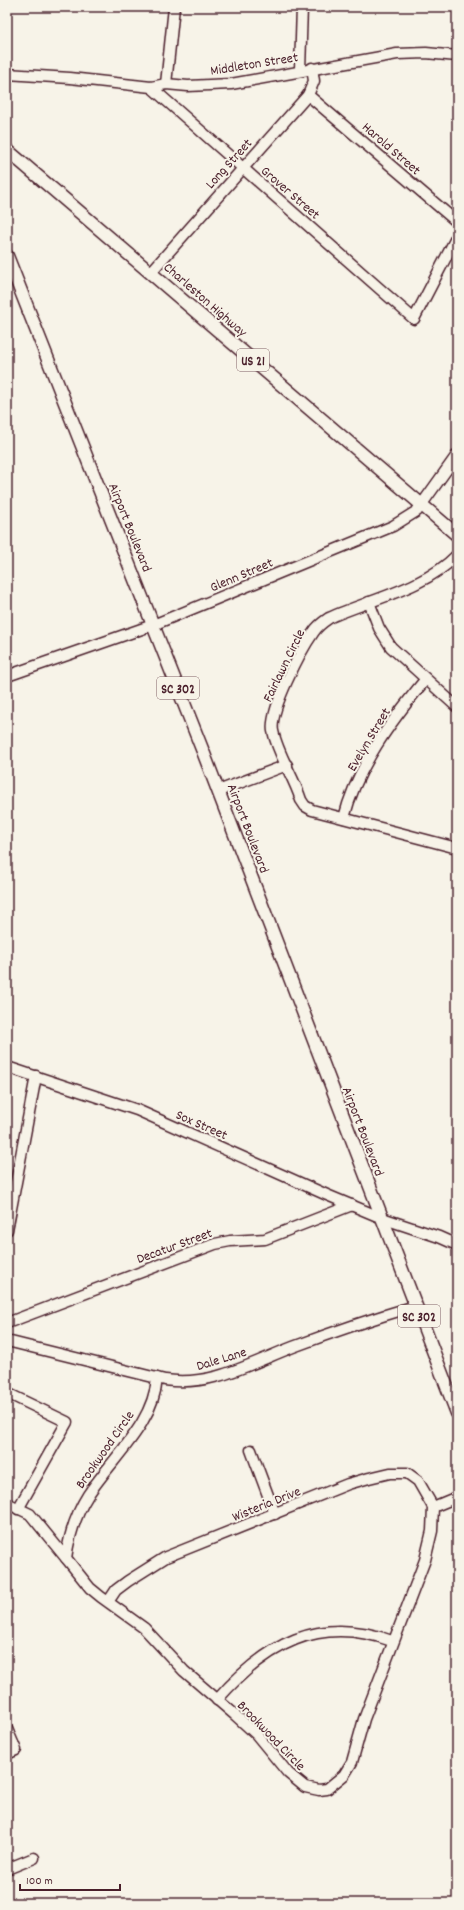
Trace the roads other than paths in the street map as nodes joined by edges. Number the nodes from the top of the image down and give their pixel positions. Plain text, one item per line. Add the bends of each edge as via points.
1 (174, 7) edge
2 (302, 7) edge
3 (457, 56) edge
4 (312, 68) junction
5 (300, 70) junction
6 (7, 74) edge
7 (166, 84) junction
8 (151, 87) junction
9 (308, 95) junction
10 (7, 150) edge
11 (7, 161) edge
12 (21, 162) junction
13 (242, 168) junction
14 (457, 222) edge
15 (457, 236) edge
16 (7, 256) edge
17 (151, 272) junction
18 (457, 455) edge
19 (422, 506) junction
20 (457, 536) edge
21 (455, 561) edge
22 (369, 602) junction
23 (153, 625) junction
24 (7, 676) edge
25 (425, 680) junction
26 (457, 707) edge
27 (287, 765) junction
28 (218, 791) junction
29 (344, 818) junction
30 (457, 848) edge
31 (7, 1067) edge
32 (36, 1076) junction
33 (352, 1205) junction
34 (382, 1218) junction
35 (7, 1230) edge
36 (457, 1246) edge
37 (415, 1306) junction
38 (7, 1323) edge
39 (7, 1341) edge
40 (157, 1378) junction
41 (7, 1393) edge
42 (457, 1413) edge
43 (251, 1450) dead end
44 (457, 1497) edge
45 (7, 1503) edge
46 (433, 1507) junction
47 (18, 1508) junction
48 (275, 1514) junction
49 (66, 1558) junction
50 (108, 1602) junction
51 (392, 1641) junction
52 (217, 1700) junction
53 (7, 1729) edge
54 (12, 1752) edge
55 (34, 1858) dead end
56 (7, 1870) edge

1 - 7 street
2 - 5 street
3 - 4 street, Middleton Street via 397,54
4 - 5 street, Middleton Street
4 - 9 street, Long Street via 314,82
5 - 7 street, Middleton Street via 231,84
6 - 8 street, Middleton Street
7 - 8 street, Middleton Street
8 - 13 street, Grover Street
9 - 13 street, Long Street
9 - 14 street, Harold Street
10 - 12 main road, Charleston Highway / US 21
11 - 12 main road
12 - 17 main road, Charleston Highway / US 21
13 - 15 street, Grover Street via 414,318
13 - 17 street, Long Street
16 - 23 main road, Airport Boulevard / SC 302
17 - 19 main road, Charleston Highway / US 21
18 - 19 street, Glenn Street
19 - 20 main road, Charleston Highway / US 21
19 - 23 street, Glenn Street via 393,526
21 - 22 street, Fairlawn Circle via 420,580
22 - 25 street via 387,641
22 - 27 street, Fairlawn Circle via 323,622 313,633 296,664 275,711 273,724 276,739
23 - 24 street, Glenn Street
23 - 28 main road, Airport Boulevard / SC 302
25 - 26 street
25 - 29 street, Evelyn Street via 370,758
27 - 28 street
27 - 29 street, Fairlawn Circle via 305,806
28 - 34 main road, Airport Boulevard / SC 302
29 - 30 street, Fairlawn Circle
31 - 32 street, Sox Street
32 - 33 street, Sox Street via 137,1110
32 - 35 street
33 - 34 street, Sox Street
33 - 38 street, Decatur Street via 265,1239 215,1244
34 - 36 street, Sox Street via 439,1237
34 - 37 main road, Airport Boulevard / SC 302
37 - 40 street, Dale Lane via 326,1335 216,1377 186,1381
37 - 42 main road, Airport Boulevard / SC 302
39 - 40 street, Dale Lane
40 - 49 street, Brookwood Circle via 153,1399 140,1424 81,1509 70,1537
41 - 47 street via 67,1422
43 - 48 street
44 - 46 street
45 - 47 street, Brookwood Circle
46 - 48 street, Wisteria Drive via 418,1481 406,1473 399,1472 348,1484
46 - 51 street, Brookwood Circle via 433,1524 427,1553
47 - 49 street, Brookwood Circle via 30,1514
48 - 50 street, Wisteria Drive via 153,1564 116,1590
49 - 50 street, Brookwood Circle via 90,1588
50 - 52 street, Brookwood Circle via 150,1632 184,1671
51 - 52 street via 362,1632 340,1630 297,1639 258,1660
51 - 52 street, Brookwood Circle via 364,1719 352,1762 344,1775 327,1789 312,1789 299,1782 283,1768 256,1734
53 - 54 street
55 - 56 street

